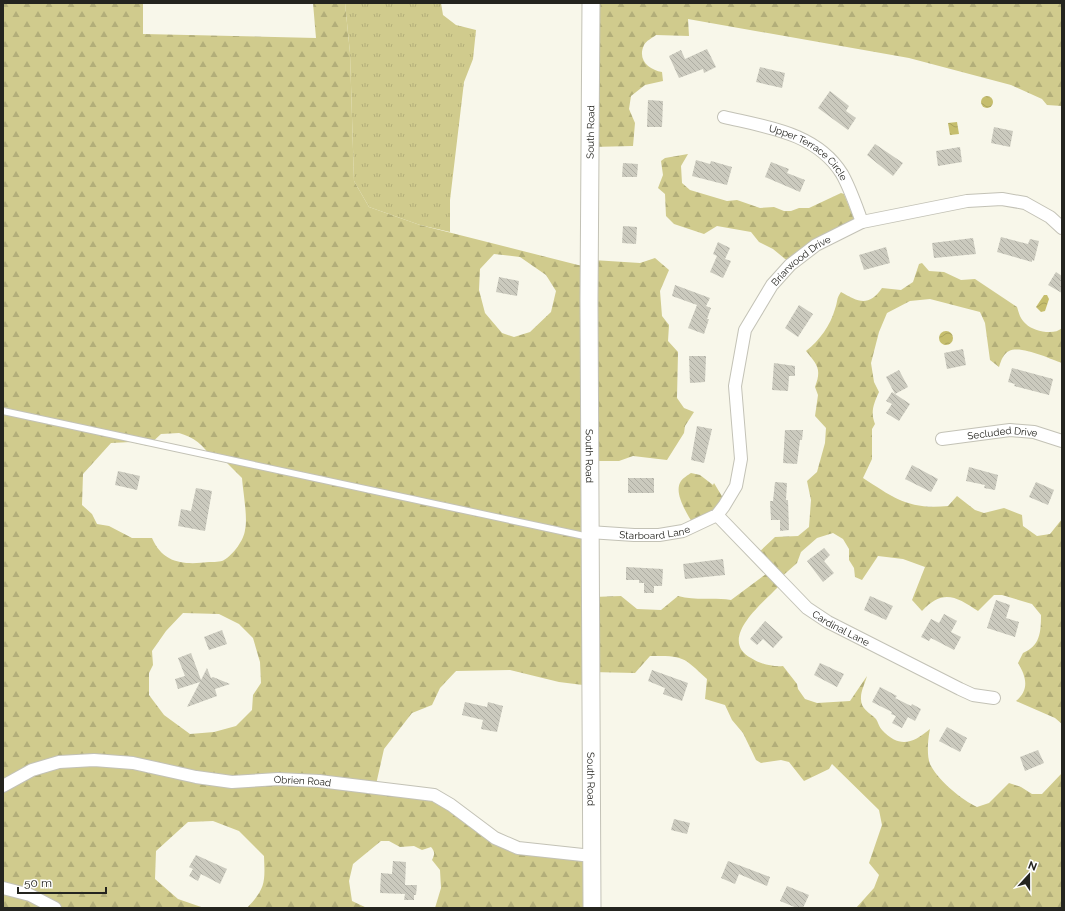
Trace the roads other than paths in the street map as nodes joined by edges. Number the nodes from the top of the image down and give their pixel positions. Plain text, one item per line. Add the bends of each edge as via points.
1 (592, 3) edge
2 (724, 117) dead end
3 (862, 222) junction
4 (1062, 228) edge
5 (3, 411) edge
6 (942, 439) dead end
7 (1062, 441) edge
8 (717, 515) junction
9 (589, 534) junction
10 (994, 698) dead end
11 (3, 786) edge
12 (592, 856) junction
13 (3, 888) edge
14 (55, 908) edge
15 (592, 908) edge

1 - 9 street, South Road
2 - 3 street, Upper Terrace Circle via 795,136 815,146 829,157 842,175
3 - 4 street, Briarwood Drive via 967,201 1002,199 1025,203 1050,217
3 - 8 street, Briarwood Drive via 816,246 790,265 772,285 745,330 736,386 741,459 736,486
5 - 9 lane
6 - 7 street, Secluded Drive via 1010,430 1034,432
8 - 9 street, Starboard Lane via 683,531 659,535
8 - 10 street, Cardinal Lane via 786,588 807,608 828,622 973,695
9 - 12 street, South Road
11 - 12 street, Obrien Road via 32,770 59,762 94,760 133,763 232,782 278,779 318,781 434,795 495,838 518,848
12 - 15 street, South Road
13 - 14 street via 30,895

